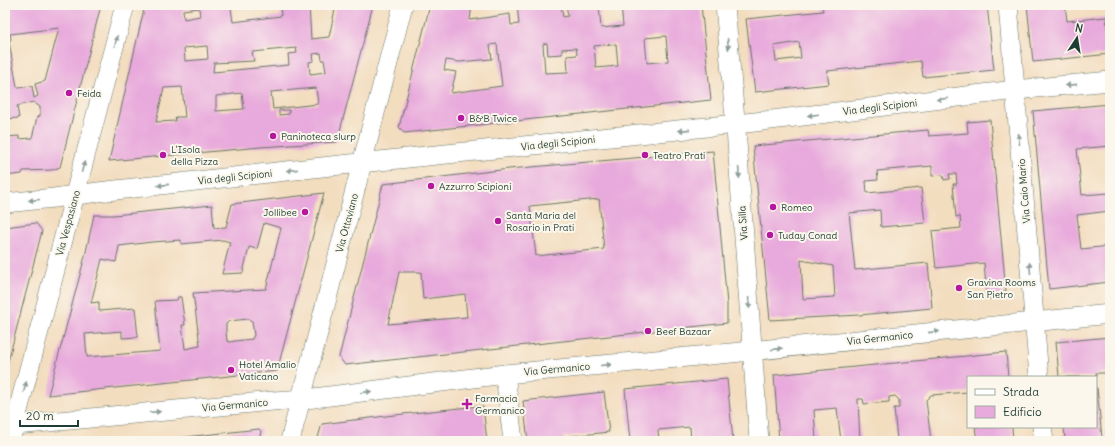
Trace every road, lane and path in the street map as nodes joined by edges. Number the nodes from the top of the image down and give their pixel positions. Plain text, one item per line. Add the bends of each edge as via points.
1 (125, 5) edge
2 (403, 5) edge
3 (725, 5) edge
4 (1008, 5) edge
5 (1110, 81) edge
6 (1015, 90) junction
7 (735, 124) junction
8 (362, 163) junction
9 (75, 195) junction
10 (5, 203) edge
11 (1110, 314) edge
12 (1034, 322) junction
13 (752, 351) junction
14 (505, 374) junction
15 (1038, 376) edge
16 (301, 400) junction
17 (1042, 428) edge
18 (10, 430) edge
19 (290, 441) edge
20 (513, 441) edge
21 (760, 441) edge
22 (1044, 441) edge

9 -> 1 street, Via Vespasiano
2 - 8 street, Via Ottaviano
3 -> 7 street, Via Silla
4 - 6 street, Via Caio Mario
5 -> 6 street, Via degli Scipioni
6 -> 7 street, Via degli Scipioni
12 -> 6 street, Via Caio Mario
7 -> 8 street, Via degli Scipioni
7 -> 13 street, Via Silla
8 -> 9 street, Via degli Scipioni
8 - 16 street, Via Ottaviano
9 -> 10 street, Via degli Scipioni
18 -> 9 street, Via Vespasiano
11 - 12 street, Via Germanico
13 -> 12 street, Via Germanico
12 - 15 street, Via Caio Mario
14 -> 13 street, Via Germanico
13 - 21 street, Via Silla
16 -> 14 street, Via Germanico
14 - 20 street
18 -> 16 street, Via Germanico
16 - 19 street, Via Ottaviano
17 - 22 street

